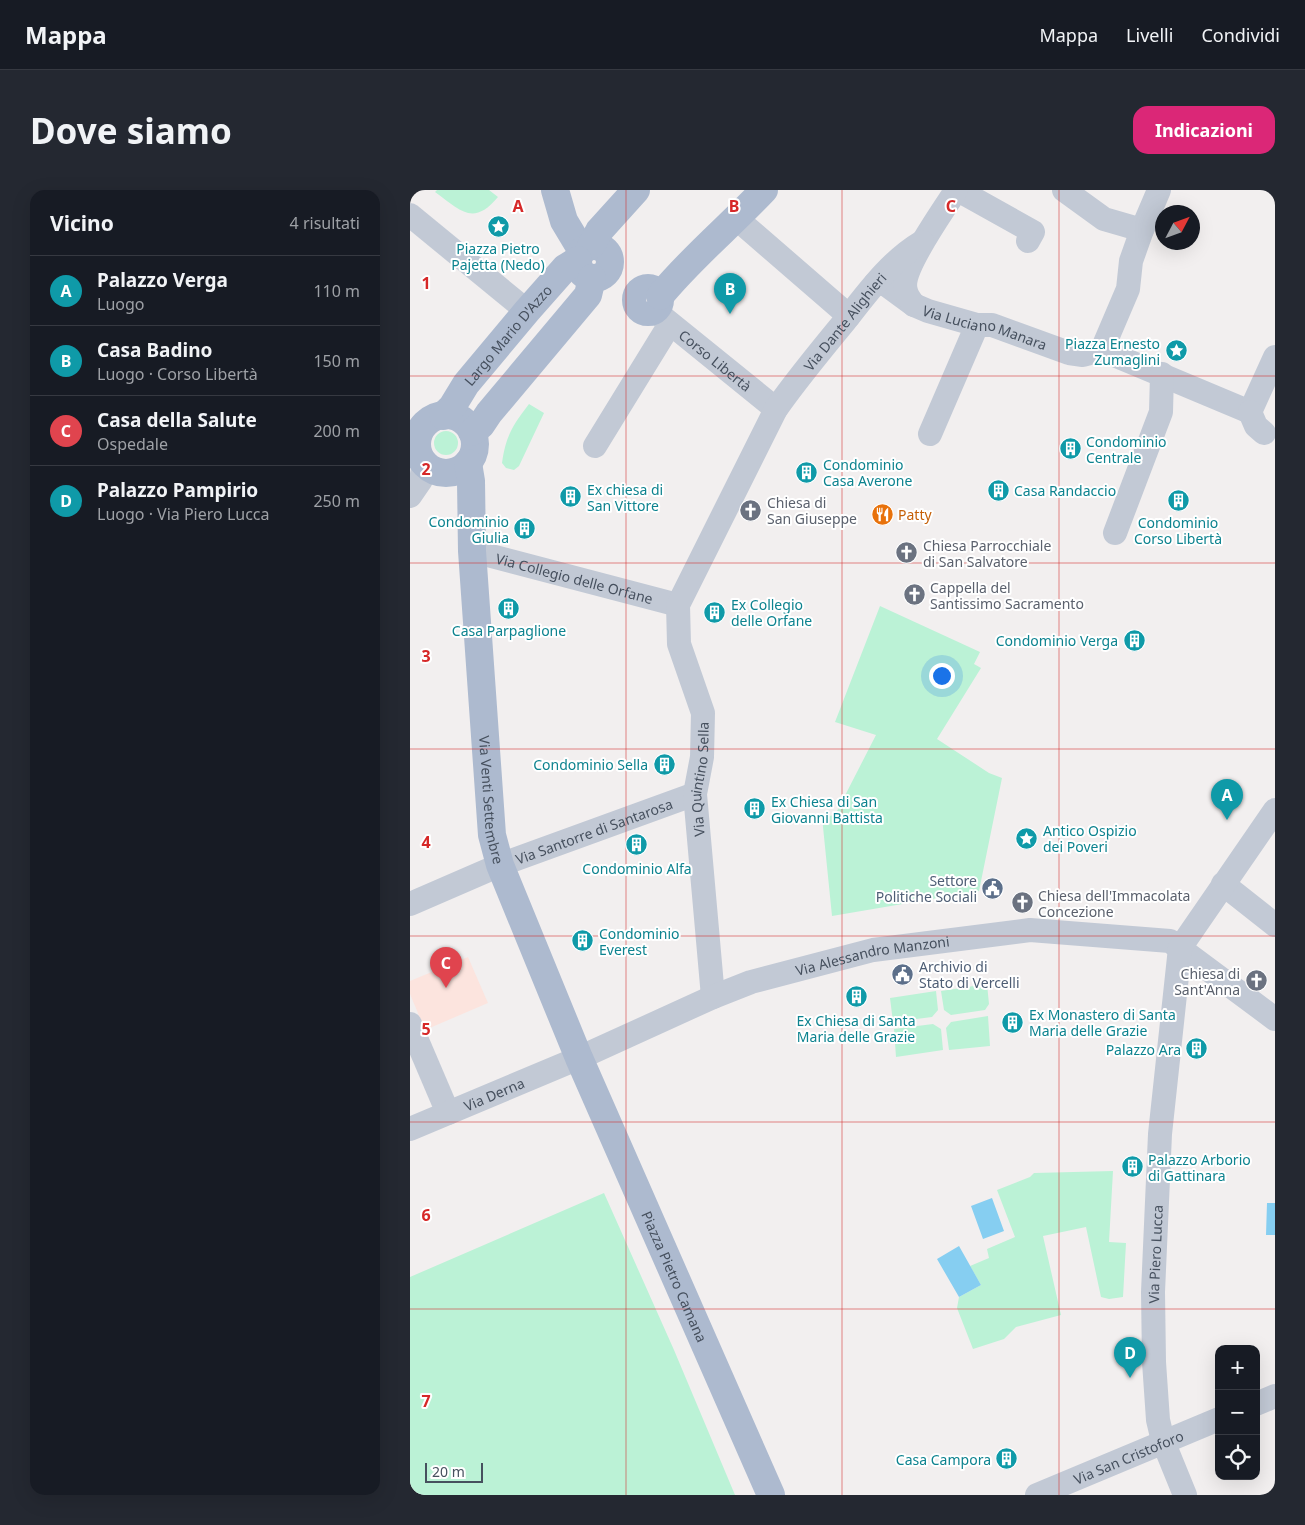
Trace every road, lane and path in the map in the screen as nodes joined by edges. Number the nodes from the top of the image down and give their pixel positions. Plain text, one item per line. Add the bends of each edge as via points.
1 (554, 190) edge
2 (636, 190) edge
3 (764, 190) edge
4 (957, 190) edge
5 (1064, 190) edge
6 (1160, 190) edge
7 (410, 215) edge
8 (737, 219) junction
9 (1142, 230) junction
10 (1028, 241) dead end
11 (922, 242) junction
12 (590, 261) junction
13 (875, 284) junction
14 (914, 305) junction
15 (656, 306) junction
16 (527, 311) junction
17 (849, 316) junction
18 (977, 325) junction
19 (1102, 350) junction
20 (1275, 357) edge
21 (1162, 374) junction
22 (1190, 385) junction
23 (776, 409) junction
24 (1161, 412) junction
25 (1250, 412) junction
26 (443, 416) junction
27 (472, 432) junction
28 (1264, 433) dead end
29 (930, 434) dead end
30 (595, 446) dead end
31 (417, 451) edge
32 (460, 468) junction
33 (410, 496) edge
34 (1115, 534) dead end
35 (471, 538) junction
36 (678, 605) junction
37 (695, 794) junction
38 (1275, 810) edge
39 (500, 865) junction
40 (1223, 884) junction
41 (410, 904) edge
42 (1275, 925) edge
43 (1180, 948) junction
44 (712, 997) junction
45 (1275, 1019) edge
46 (410, 1024) edge
47 (579, 1058) junction
48 (448, 1113) junction
49 (410, 1129) edge
50 (1275, 1396) edge
51 (1260, 1402) edge
52 (1215, 1421) edge
53 (1163, 1442) junction
54 (771, 1495) edge
55 (1037, 1495) edge
56 (1186, 1495) edge

1 - 12 main road via 564,221
2 - 12 main road via 599,231
3 - 8 main road
4 - 10 street via 1033,232
4 - 11 street, Via Dante Alighieri
5 - 9 street via 1104,219
6 - 9 street
7 - 16 street
8 - 15 main road via 678,274
8 - 17 street
9 - 19 street via 1131,261 1128,289
11 - 13 street, Via Dante Alighieri via 905,252
11 - 14 street, Via Dante Alighieri via 907,274 905,290
12 - 15 main road
12 - 16 main road, Largo Mario D'Azzo via 565,268
12 - 27 main road via 588,295
13 - 14 street, Via Luciano Manara via 884,283
13 - 17 street, Via Dante Alighieri
14 - 18 street, Via Luciano Manara
15 - 23 street, Corso Libertà
15 - 30 street
16 - 26 main road, Largo Mario D'Azzo
17 - 23 street, Via Dante Alighieri
18 - 19 street, Via Luciano Manara via 992,324 1083,356
18 - 29 street
19 - 21 street
20 - 25 street
21 - 22 street
21 - 24 street
22 - 24 street
22 - 25 street
23 - 36 street, Via Quintino Sella
24 - 34 street
25 - 28 street via 1256,426
26 - 27 main road via 460,419
26 - 31 main road, Largo Mario D'Azzo via 428,422 419,435
27 - 32 main road via 473,454
31 - 32 main road via 437,472
31 - 33 street via 421,480
32 - 35 main road, Via Venti Settembre
35 - 36 street, Via Collegio delle Orfane
35 - 39 main road, Via Venti Settembre via 492,835
36 - 37 street, Via Quintino Sella via 678,644 703,713 702,757
37 - 39 street, Via Santorre di Santarosa
37 - 44 street, Via Quintino Sella
38 - 40 street
39 - 41 street, Via Santorre di Santarosa
39 - 47 main road, Via Venti Settembre
40 - 42 street
40 - 43 street
43 - 44 street, Via Alessandro Manzoni via 1170,941 1030,930 873,950 751,982
43 - 45 street, Via Alessandro Manzoni
43 - 53 street, Via Piero Lucca via 1160,1134 1153,1292 1156,1391
44 - 47 street, Via Alessandro Manzoni
46 - 48 street
47 - 48 street, Via Derna
47 - 54 main road, Piazza Pietro Camana
48 - 49 street, Via Derna
50 - 51 street
52 - 53 street, Via San Cristoforo
53 - 55 street, Via San Cristoforo
53 - 56 street, Via Piero Lucca

